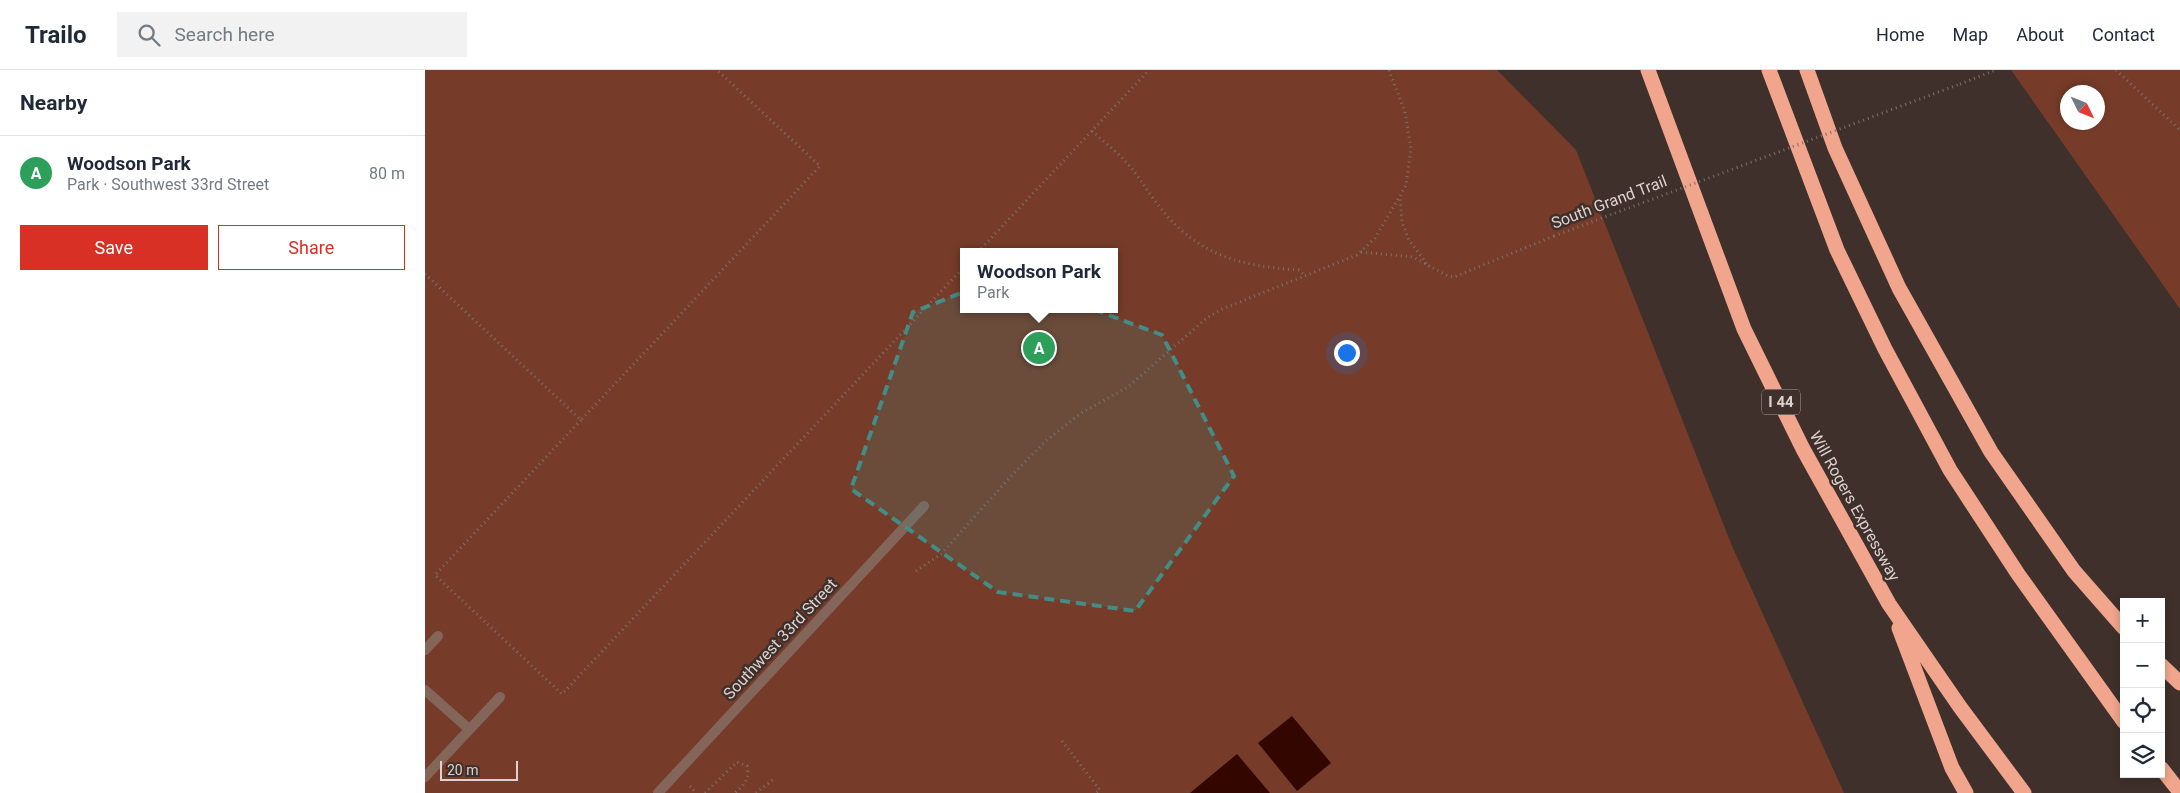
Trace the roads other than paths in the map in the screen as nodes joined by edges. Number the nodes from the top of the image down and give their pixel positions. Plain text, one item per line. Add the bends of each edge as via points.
1 (1648, 70) edge
2 (1769, 70) edge
3 (1807, 70) edge
4 (925, 506) dead end
5 (1889, 604) junction
6 (2120, 623) edge
7 (438, 636) dead end
8 (425, 650) edge
9 (2165, 669) edge
10 (2180, 683) edge
11 (425, 690) edge
12 (500, 697) dead end
13 (2120, 716) edge
14 (469, 729) junction
15 (2165, 773) edge
16 (425, 778) edge
17 (2180, 792) edge
18 (658, 793) edge
19 (1966, 793) edge
20 (2024, 793) edge

1 - 5 highway, Will Rogers Expressway / I 44 via 1744,329 1803,449
2 - 13 highway via 1837,250 1885,349 1951,470 2018,574
3 - 6 highway via 1835,148 1899,288 1986,443 2074,571
4 - 18 street, Southwest 33rd Street
5 - 19 highway via 1953,768
5 - 20 highway, Will Rogers Expressway / I 44
7 - 8 street
9 - 10 highway
11 - 14 street
12 - 14 street
14 - 16 street
15 - 17 highway

